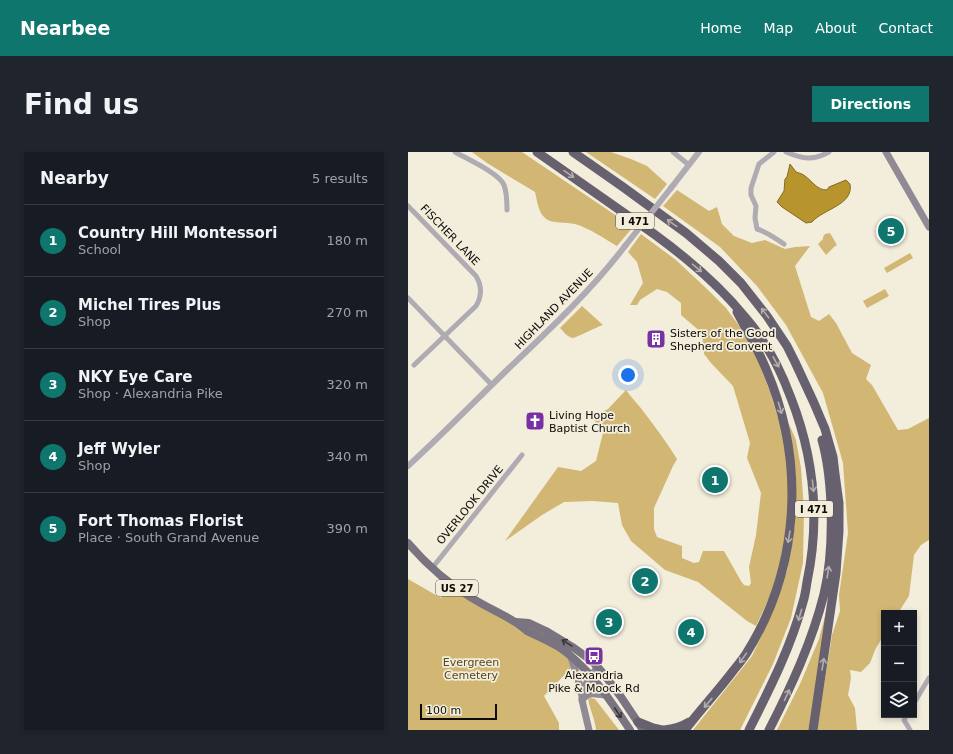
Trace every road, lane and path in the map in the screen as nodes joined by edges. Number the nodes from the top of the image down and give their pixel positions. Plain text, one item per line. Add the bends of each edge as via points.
1 (455, 152) edge
2 (537, 152) edge
3 (573, 152) edge
4 (673, 152) edge
5 (699, 152) edge
6 (774, 152) edge
7 (786, 152) edge
8 (829, 152) edge
9 (886, 152) edge
10 (689, 165) junction
11 (408, 206) edge
12 (507, 210) dead end
13 (929, 227) edge
14 (784, 244) dead end
15 (728, 297) junction
16 (408, 298) edge
17 (444, 336) junction
18 (414, 365) dead end
19 (805, 383) junction
20 (492, 385) junction
21 (522, 455) dead end
22 (408, 466) edge
23 (408, 543) edge
24 (433, 567) junction
25 (514, 622) junction
26 (571, 657) junction
27 (600, 670) junction
28 (592, 677) junction
29 (929, 678) edge
30 (606, 695) junction
31 (917, 698) edge
32 (582, 700) junction
33 (696, 717) junction
34 (906, 718) edge
35 (638, 722) junction
36 (589, 730) edge
37 (630, 730) edge
38 (643, 730) edge
39 (663, 730) edge
40 (685, 730) edge
41 (749, 730) edge
42 (770, 730) edge
43 (813, 730) edge
44 (910, 730) edge

1 - 12 street via 499,179 506,192
2 -> 15 highway, I 471 via 672,248
19 -> 3 highway, I 471 via 777,330 730,272 686,233
4 - 10 street
5 - 10 street, HIGHLAND AVENUE
6 - 14 street via 759,164 750,191 756,206 757,230 764,231
7 - 8 street via 812,158
9 - 13 main road
10 - 20 street, HIGHLAND AVENUE, bridge via 583,296
11 - 17 street, FISCHER LANE via 473,272 479,282 481,291 477,303
15 -> 33 highway via 766,368 779,406 790,462 791,521 780,580 764,621 745,655
15 -> 41 highway, I 471 via 746,317 778,366 804,436 814,498 811,564 804,600 786,652
16 - 17 street
17 - 18 street, FISCHER LANE
17 - 20 street
42 -> 19 highway, I 471 via 803,659 824,594 830,560 830,485 824,448
43 -> 19 highway via 836,573 839,503 830,443
20 - 22 street, HIGHLAND AVENUE
21 - 24 street, OVERLOOK DRIVE
23 - 24 main road, US 27
24 - 25 main road, US 27 via 471,598
25 - 26 main road, US 27 via 560,647
27 -> 25 main road, US 27 via 592,661 560,639 529,623
26 - 28 main road, US 27
26 - 32 main road
27 - 28 main road
27 - 35 main road, US 27
28 - 30 main road, US 27
28 - 32 main road via 584,688
29 - 31 street
30 - 32 main road via 589,694
30 -> 37 main road, US 27
32 - 36 main road
33 - 39 highway via 674,729
33 - 40 highway
34 - 44 street
35 - 38 main road, US 27
35 - 39 highway

